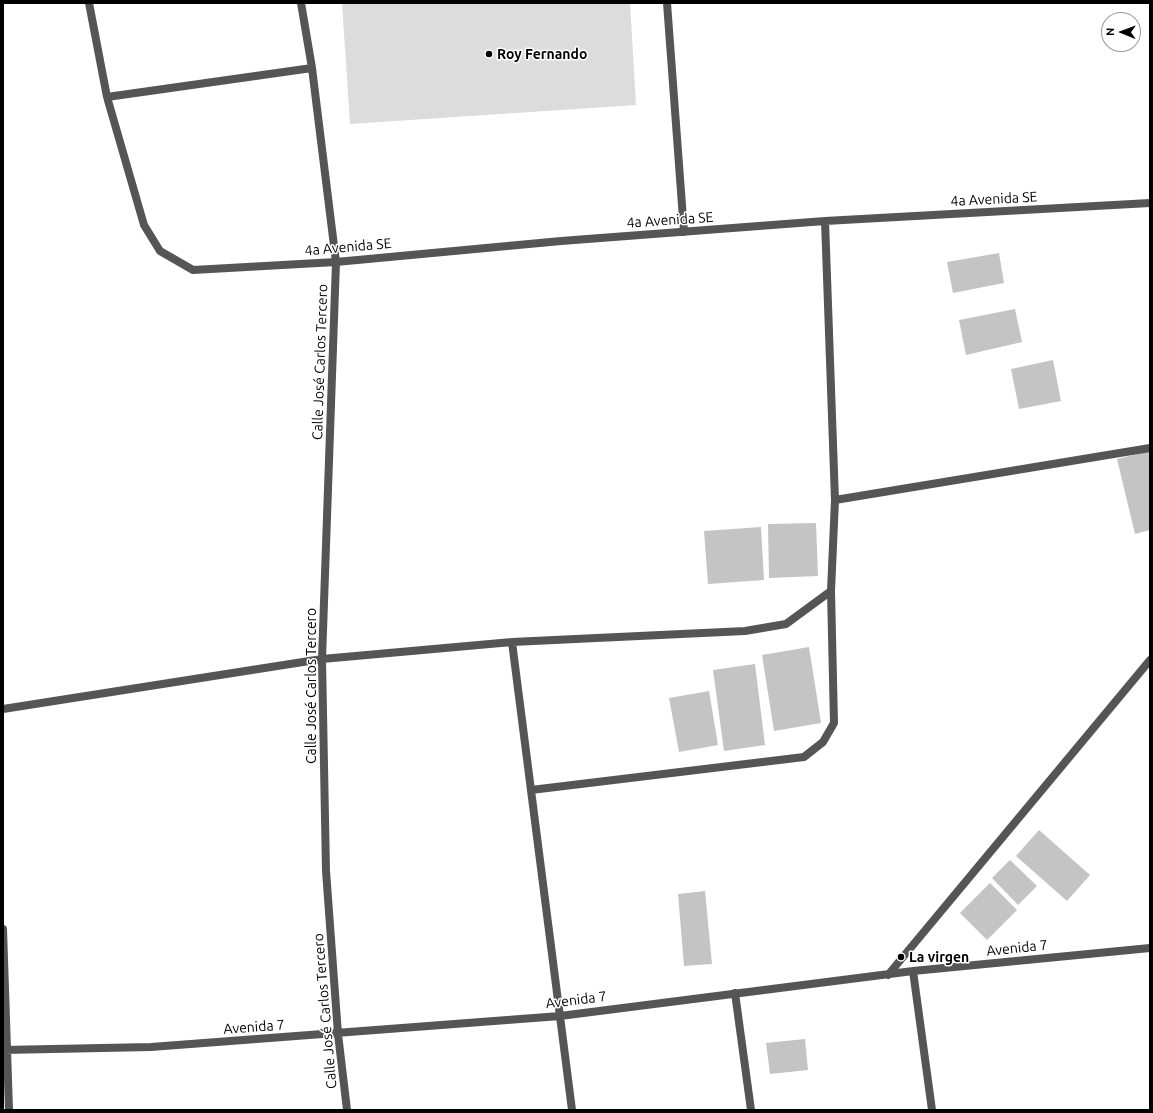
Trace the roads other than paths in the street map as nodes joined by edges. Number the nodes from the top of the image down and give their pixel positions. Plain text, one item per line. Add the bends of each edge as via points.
1 (88, 3) edge
2 (301, 3) edge
3 (666, 3) edge
4 (312, 68) junction
5 (107, 97) junction
6 (1150, 203) edge
7 (825, 221) junction
8 (684, 232) junction
9 (336, 262) junction
10 (1150, 448) edge
11 (835, 500) junction
12 (831, 591) junction
13 (512, 642) junction
14 (322, 659) junction
15 (1150, 660) edge
16 (3, 709) edge
17 (531, 790) junction
18 (3, 929) edge
19 (1150, 948) edge
20 (913, 972) junction
21 (888, 975) junction
22 (735, 993) junction
23 (560, 1016) junction
24 (338, 1034) junction
25 (5, 1050) edge
26 (9, 1110) edge
27 (347, 1110) edge
28 (572, 1110) edge
29 (751, 1110) edge
30 (932, 1110) edge

1 - 5 street
2 - 4 street, Calle José Carlos Tercero
3 - 8 street
4 - 5 street
4 - 9 street, Calle José Carlos Tercero
5 - 9 street, 4a Avenida SE via 144,225 160,251 194,270
6 - 7 street, 4a Avenida SE
7 - 8 street, 4a Avenida SE
7 - 11 street
8 - 9 street, 4a Avenida SE
9 - 14 street, Calle José Carlos Tercero
10 - 11 street
11 - 12 street
12 - 13 street via 786,624 746,630
12 - 17 street via 834,723 823,742 804,757
13 - 14 street
13 - 17 street
14 - 16 street
14 - 24 street, Calle José Carlos Tercero via 326,871
15 - 21 street
17 - 23 street
18 - 25 street
19 - 20 street, Avenida 7
20 - 21 street, Avenida 7
20 - 30 street
21 - 22 street, Avenida 7
22 - 23 street, Avenida 7
22 - 29 street
23 - 24 street, Avenida 7
23 - 28 street
24 - 25 street, Avenida 7 via 151,1047
24 - 27 street, Calle José Carlos Tercero
25 - 26 street

